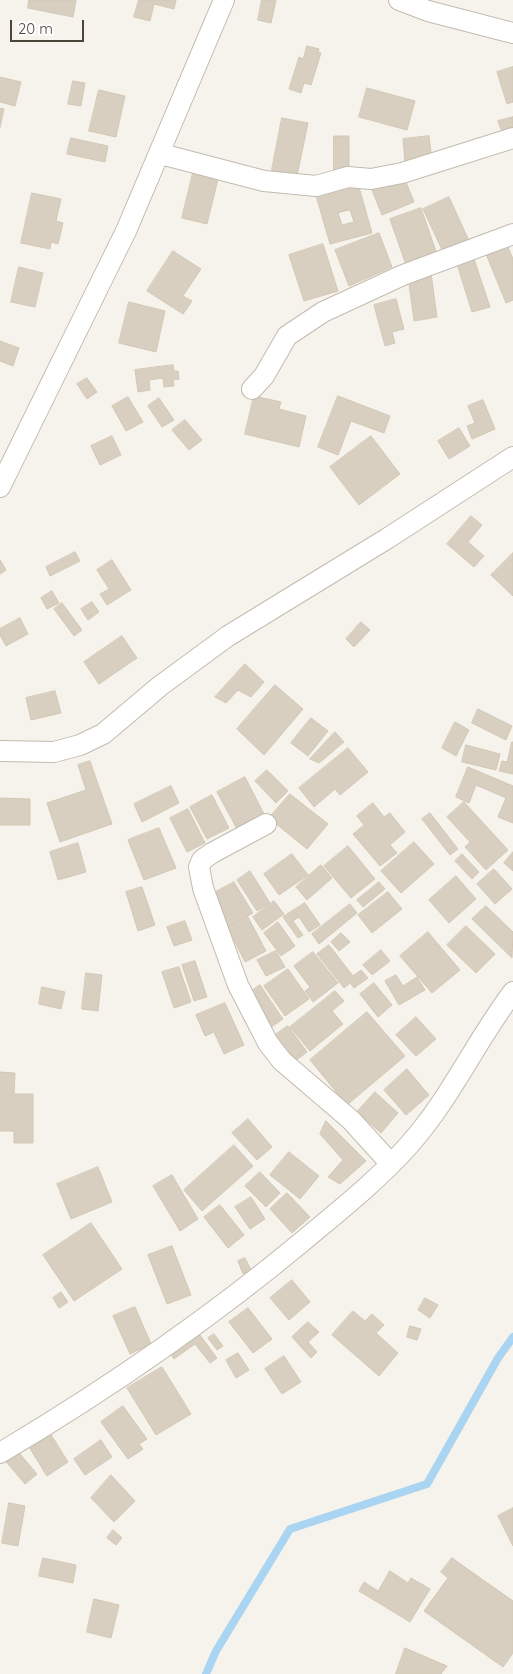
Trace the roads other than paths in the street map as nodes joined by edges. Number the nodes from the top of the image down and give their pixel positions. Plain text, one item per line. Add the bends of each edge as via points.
1 (224, 0) edge
2 (399, 0) edge
3 (513, 33) edge
4 (513, 138) edge
5 (161, 154) junction
6 (513, 234) edge
7 (252, 389) dead end
8 (513, 457) edge
9 (0, 487) edge
10 (0, 751) edge
11 (266, 824) dead end
12 (513, 992) edge
13 (391, 1164) junction
14 (0, 1453) edge

1 - 5 street
2 - 3 street via 428,11
4 - 5 street via 402,173 371,179 348,177 316,186 264,181
5 - 9 street
6 - 7 street via 403,275 323,312 287,336 264,376
8 - 10 street via 228,636 160,686 103,734 54,752
11 - 13 street via 212,853 202,860 199,867 203,888 238,985 268,1043 282,1061 351,1120
12 - 13 street via 430,1118
13 - 14 street via 246,1288 164,1347

